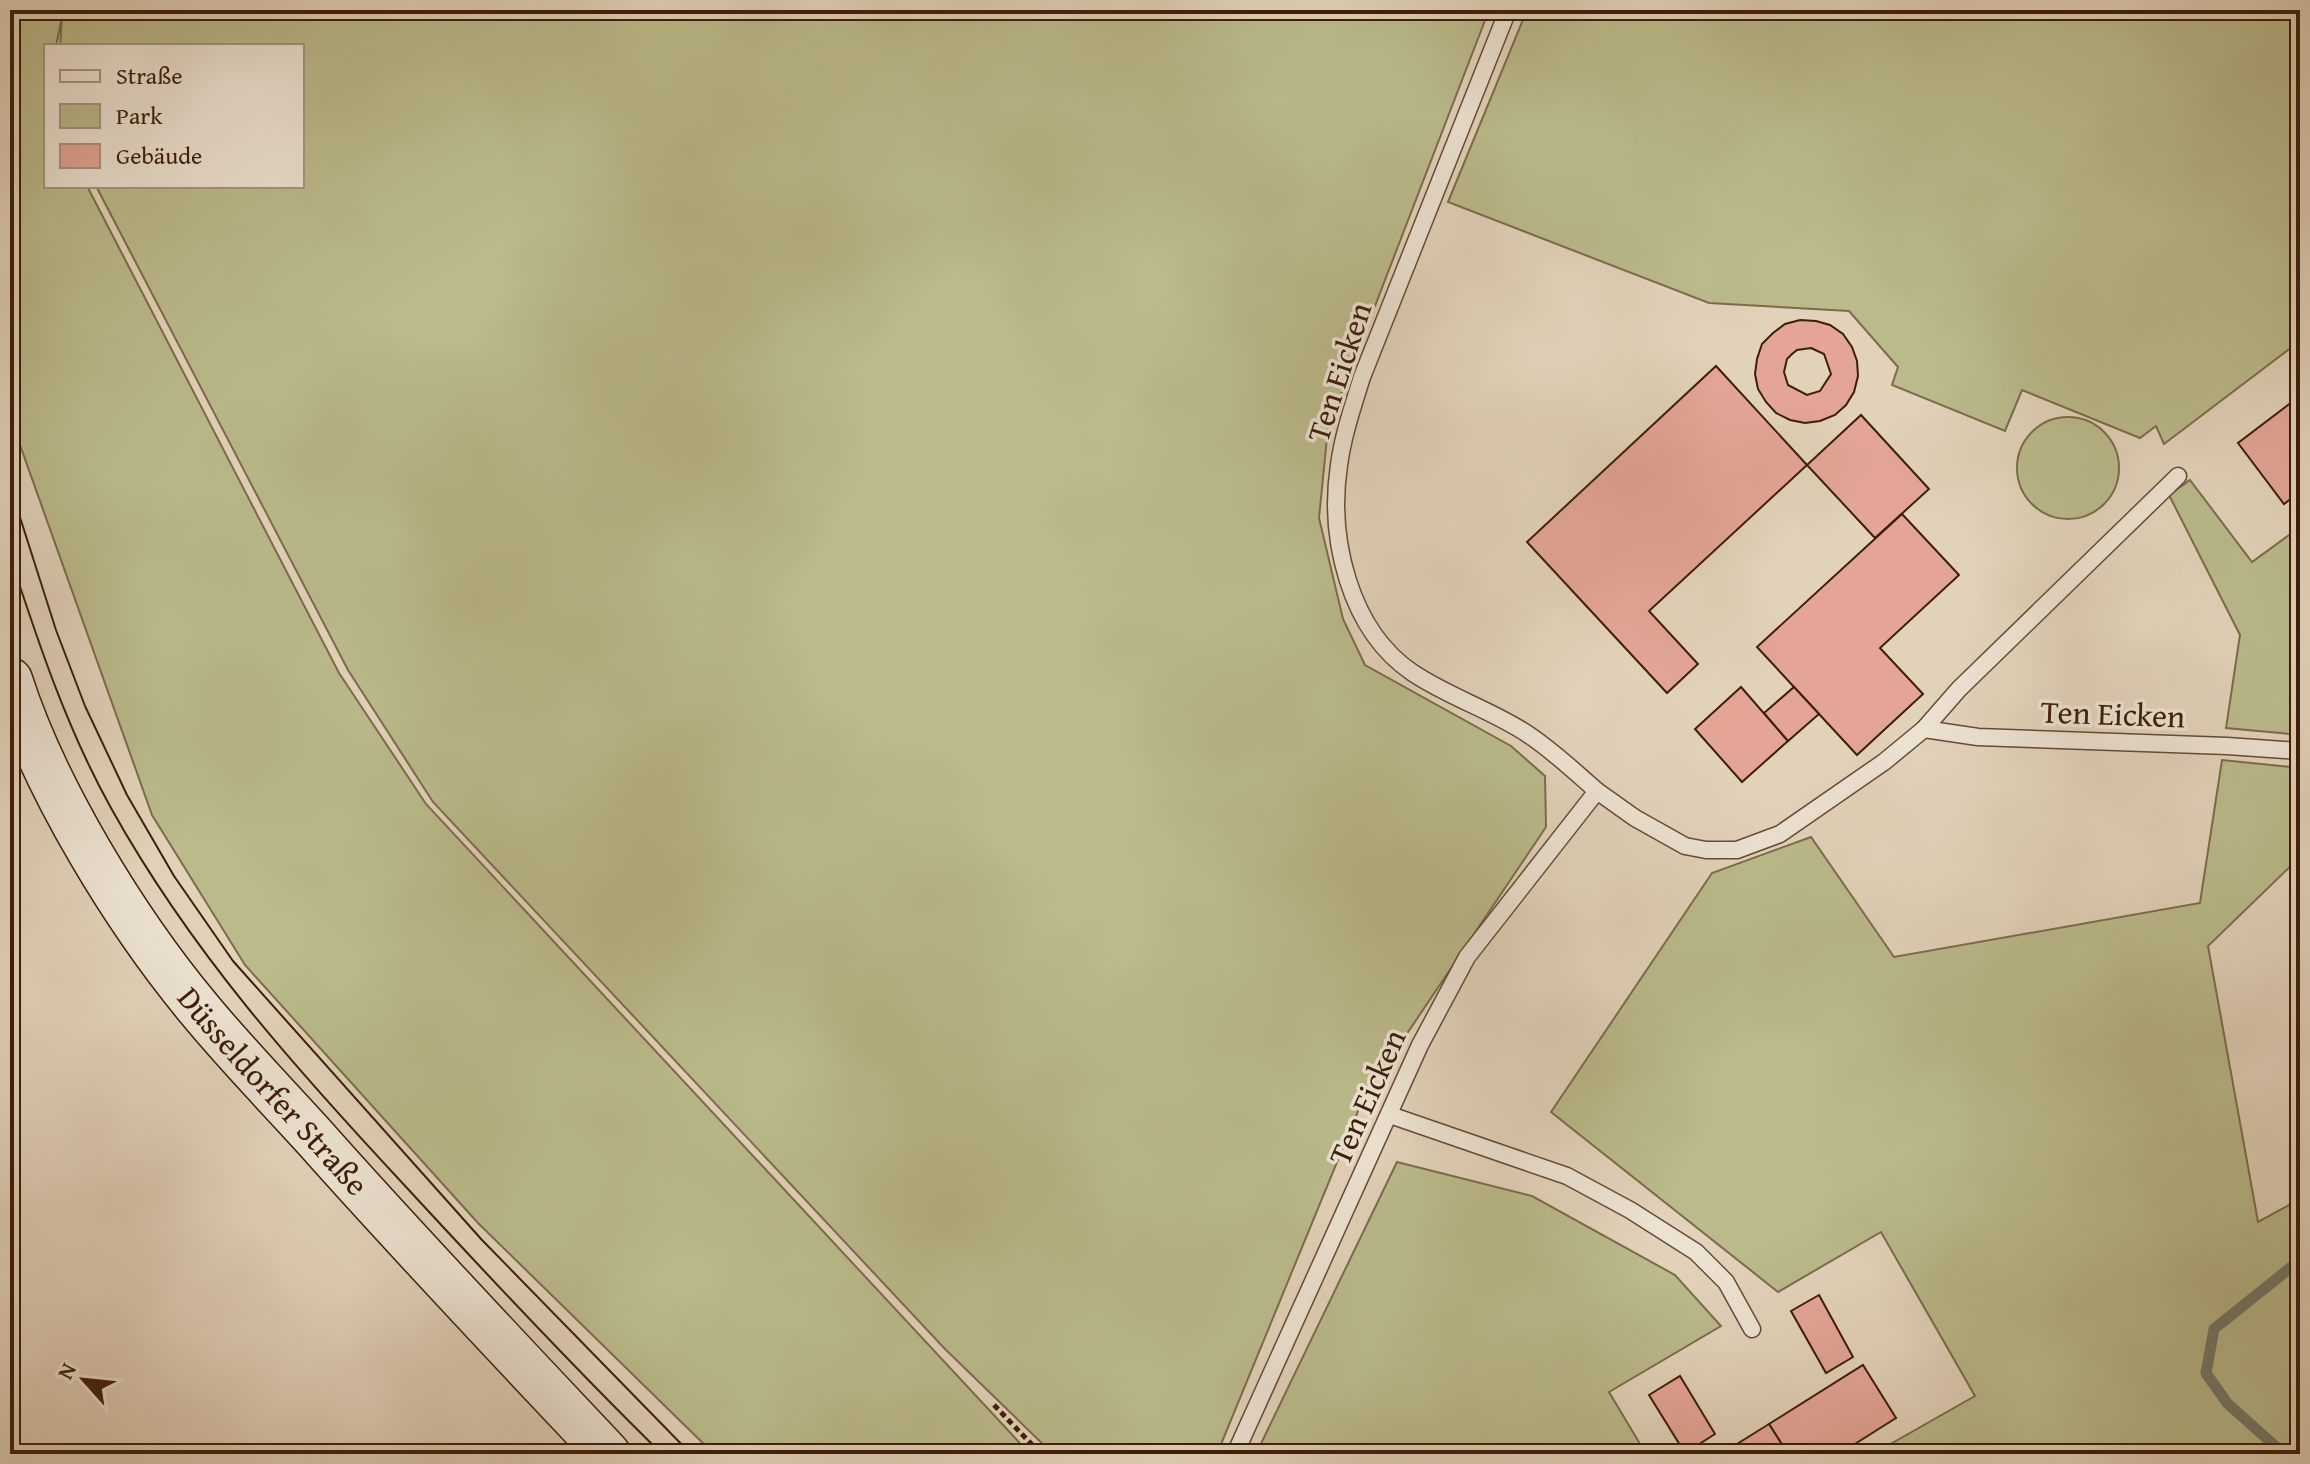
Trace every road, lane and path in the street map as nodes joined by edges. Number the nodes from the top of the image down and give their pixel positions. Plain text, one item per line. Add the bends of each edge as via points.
1 (1508, 10) edge
2 (2178, 476) dead end
3 (10, 680) edge
4 (1924, 729) junction
5 (2300, 751) edge
6 (1597, 791) junction
7 (1390, 1115) junction
8 (1752, 1329) dead end
9 (994, 1405) dead end
10 (608, 1454) edge
11 (1041, 1454) edge
12 (1235, 1454) edge

1 - 6 lane, Ten Eicken via 1362,377 1338,467 1337,518 1343,561 1361,614 1388,653 1442,690 1525,732
2 - 4 lane, Ten Eicken
3 - 10 main road, Düsseldorfer Straße via 21,714 85,842 138,927 198,1008 407,1242
4 - 5 lane, Ten Eicken via 1978,737
4 - 6 lane, Ten Eicken via 1780,834 1737,850 1685,846
6 - 7 lane, Ten Eicken via 1467,957
7 - 8 lane via 1567,1176 1630,1210 1696,1252 1726,1282
7 - 12 lane, Ten Eicken
9 - 11 path

